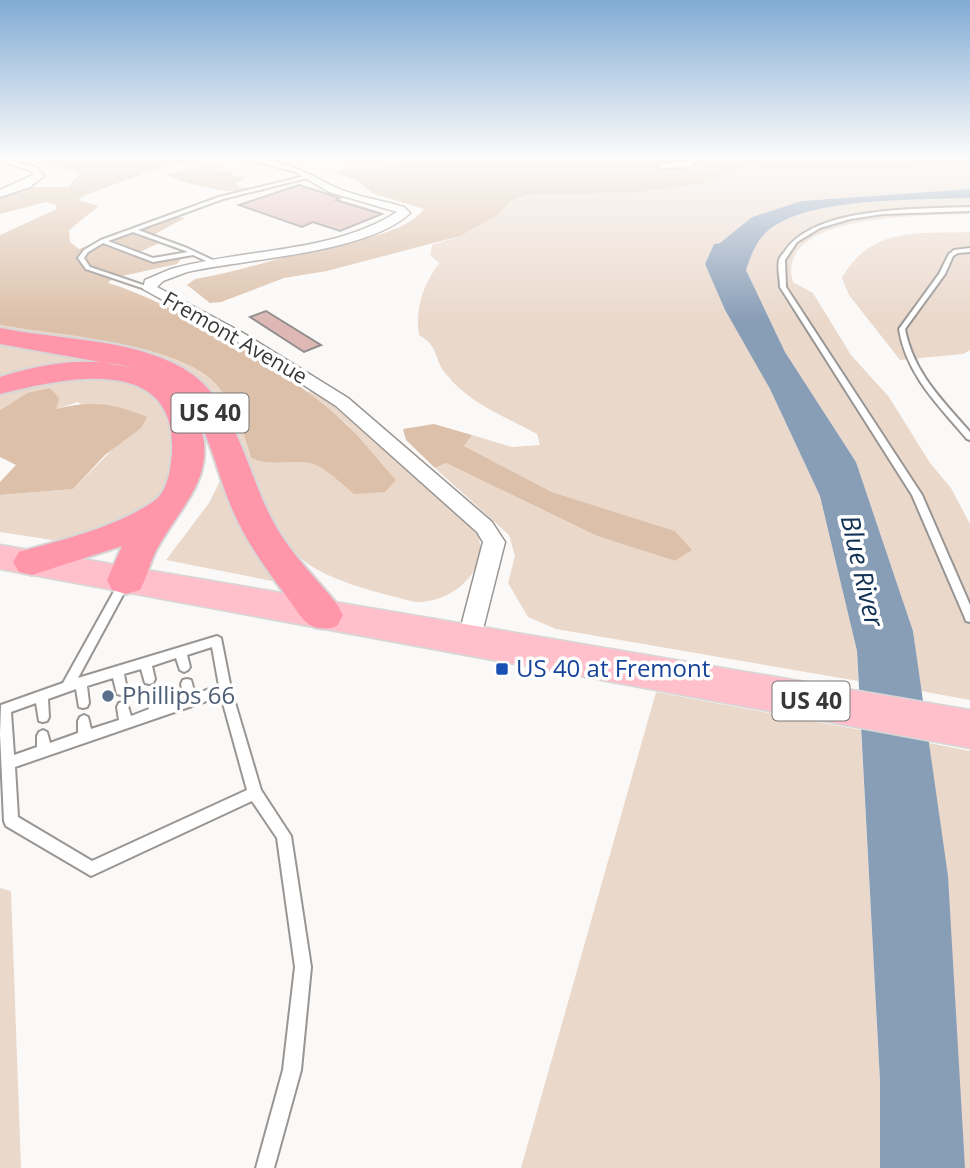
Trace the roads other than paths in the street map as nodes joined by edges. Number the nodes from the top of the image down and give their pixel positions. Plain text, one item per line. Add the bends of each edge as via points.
1 (181, 213) edge
2 (404, 213) edge
3 (894, 213) edge
4 (133, 230) junction
5 (103, 242) junction
6 (970, 250) edge
7 (194, 253) junction
8 (215, 263) junction
9 (149, 289) junction
10 (0, 336) edge
11 (0, 386) edge
12 (970, 437) edge
13 (222, 443) junction
14 (171, 504) junction
15 (16, 559) edge
16 (126, 580) junction
17 (323, 615) junction
18 (970, 618) edge
19 (470, 638) junction
20 (181, 652) junction
21 (146, 663) junction
22 (184, 667) dead end
23 (118, 671) junction
24 (149, 679) dead end
25 (187, 684) dead end
26 (74, 685) junction
27 (225, 689) junction
28 (121, 690) dead end
29 (42, 695) junction
30 (153, 696) dead end
31 (191, 701) junction
32 (83, 703) dead end
33 (123, 707) dead end
34 (156, 713) junction
35 (43, 717) dead end
36 (84, 721) dead end
37 (126, 723) junction
38 (970, 729) edge
39 (43, 736) dead end
40 (85, 737) junction
41 (44, 751) junction
42 (8, 763) junction
43 (255, 793) junction
44 (265, 1168) edge

1 - 4 lane
2 - 8 street, Fremont Avenue via 361,234
3 - 18 lane via 830,223 795,240 784,251 778,272 783,287 917,495
4 - 5 lane
4 - 7 lane
5 - 7 lane via 153,260
5 - 9 lane via 81,258 88,268
6 - 12 lane via 951,255 902,329 903,344 919,374
7 - 8 lane
8 - 9 street, Fremont Avenue via 160,277
9 - 19 street, Fremont Avenue via 237,336 342,402 485,527 495,542
10 - 13 highway, US 40 via 126,356 174,374 193,388 207,407
11 - 14 highway via 68,370 100,369 150,380 171,395 182,411 189,438 187,470
13 - 16 highway via 188,515
13 - 17 highway, US 40 via 259,530
14 - 15 highway via 97,544
14 - 16 highway via 137,550
15 - 16 main road, US 40
16 - 17 main road, US 40
16 - 26 lane
17 - 19 main road, US 40
19 - 38 main road, US 40
20 - 21 lane
20 - 22 lane
20 - 27 lane via 217,641
21 - 23 lane
21 - 24 lane
23 - 26 lane
23 - 28 lane
25 - 31 lane
26 - 29 lane
26 - 32 lane
27 - 31 lane
27 - 43 lane
29 - 35 lane
29 - 42 lane via 5,709
30 - 34 lane
31 - 34 lane
33 - 37 lane
34 - 37 lane
36 - 40 lane
37 - 40 lane
39 - 41 lane
40 - 41 lane
41 - 42 lane
42 - 43 lane via 11,821 91,869
43 - 44 lane via 284,836 303,967 292,1070

